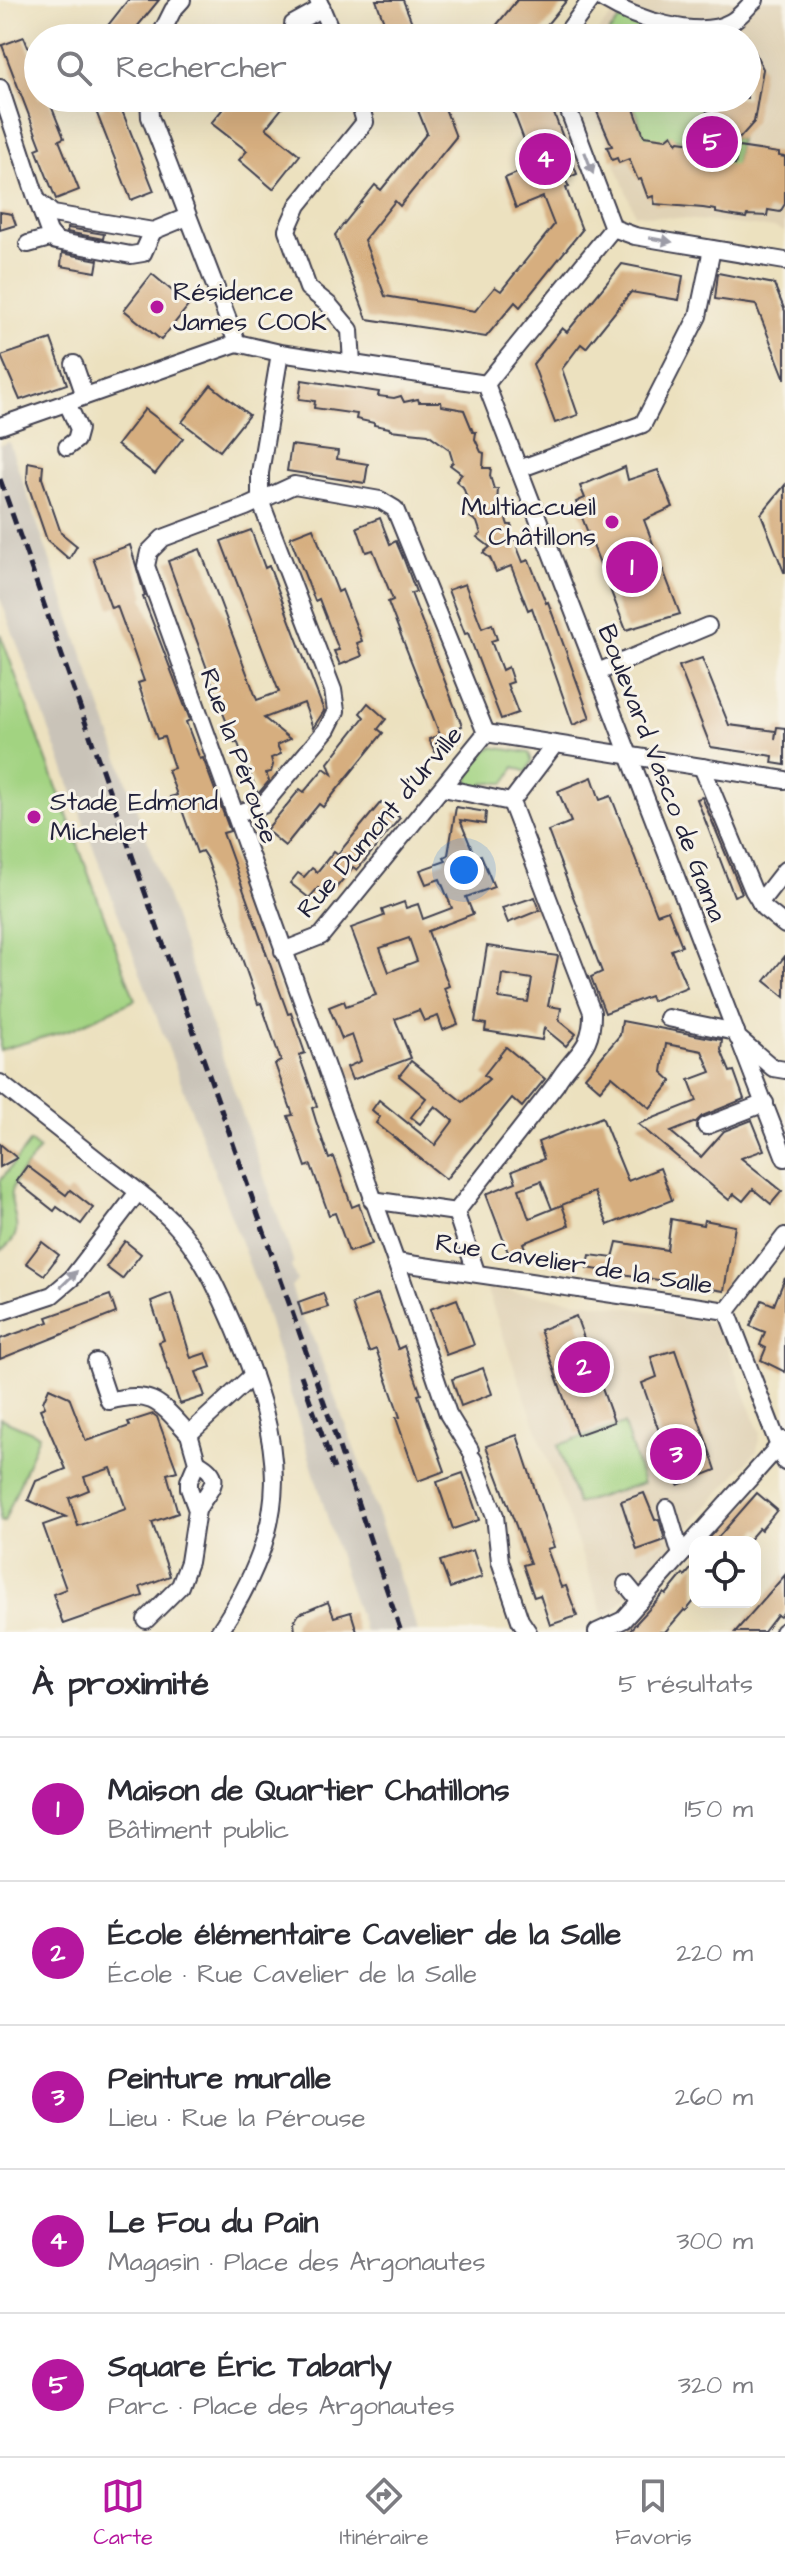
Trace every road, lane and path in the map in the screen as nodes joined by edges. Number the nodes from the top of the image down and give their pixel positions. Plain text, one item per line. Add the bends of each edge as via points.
1 (182, 0) edge
2 (591, 0) edge
3 (604, 0) edge
4 (755, 0) edge
5 (320, 4) edge
6 (166, 24) edge
7 (293, 24) dead end
8 (328, 24) edge
9 (573, 24) edge
10 (669, 24) edge
11 (724, 24) edge
12 (0, 88) edge
13 (150, 112) edge
14 (362, 112) edge
15 (569, 112) edge
16 (37, 200) junction
17 (187, 217) junction
18 (613, 228) junction
19 (153, 231) junction
20 (53, 237) junction
21 (28, 244) dead end
22 (712, 249) junction
23 (785, 261) edge
24 (237, 343) junction
25 (280, 353) junction
26 (74, 364) dead end
27 (352, 364) junction
28 (486, 384) junction
29 (85, 396) junction
30 (67, 403) junction
31 (0, 426) edge
32 (67, 447) dead end
33 (519, 469) junction
34 (260, 500) junction
35 (708, 626) dead end
36 (598, 672) junction
37 (486, 733) junction
38 (555, 744) junction
39 (630, 755) junction
40 (702, 767) junction
41 (785, 780) edge
42 (443, 788) junction
43 (511, 802) junction
44 (235, 814) junction
45 (785, 870) edge
46 (760, 902) junction
47 (785, 925) edge
48 (283, 951) junction
49 (668, 1018) dead end
50 (737, 1035) junction
51 (785, 1070) edge
52 (0, 1083) edge
53 (765, 1103) junction
54 (706, 1126) dead end
55 (785, 1158) edge
56 (138, 1192) junction
57 (372, 1200) junction
58 (456, 1212) junction
59 (785, 1236) edge
60 (396, 1262) junction
61 (476, 1272) junction
62 (727, 1311) junction
63 (0, 1312) edge
64 (96, 1362) dead end
65 (253, 1375) junction
66 (189, 1434) junction
67 (782, 1442) edge
68 (785, 1462) edge
69 (667, 1508) dead end
70 (681, 1555) junction
71 (626, 1584) dead end
72 (640, 1601) junction
73 (146, 1620) dead end
74 (219, 1632) edge
75 (528, 1632) edge
76 (597, 1632) edge

1 - 6 street
2 - 9 street
3 - 10 street via 626,13
4 - 11 street
5 - 7 street
5 - 8 street
12 - 16 street
13 - 17 street
14 - 27 street via 365,122 298,205 287,230 308,288 350,330
15 -> 18 street
16 - 19 street via 53,214
16 - 20 street
17 - 19 street
17 - 24 street
18 -> 22 street
18 - 28 street
19 - 20 street via 143,253 131,255
20 - 21 street
22 - 23 street
22 - 33 street via 698,316 643,424
24 - 25 street
24 - 29 street
25 - 27 street
25 - 34 street
26 - 29 street
27 - 28 street
28 - 33 street, Boulevard Vasco de Gama
29 - 30 street
30 - 31 street
30 - 32 street via 79,429
33 - 36 street, Boulevard Vasco de Gama
34 - 37 street, Rue la Pérouse via 294,485 380,500 395,509
34 - 44 street via 333,690 336,711 263,805
34 - 44 street, Rue la Pérouse via 163,538 149,552 146,566
35 - 36 street
36 - 39 street, Boulevard Vasco de Gama
37 - 38 street, Rue Dumont d'Urville
37 - 42 street, Rue Dumont d'Urville
38 - 39 street, Rue Dumont d'Urville
38 - 43 street
39 - 40 street, Rue Dumont d'Urville
39 - 50 street, Boulevard Vasco de Gama
40 - 41 street, Rue Dumont d'Urville
40 - 46 street
42 - 43 street
42 - 48 street, Rue Dumont d'Urville via 321,936
43 - 58 street via 592,1012 593,1031
44 - 48 street, Rue la Pérouse
45 - 46 street
46 - 47 street
48 - 57 street, Rue la Pérouse
49 - 50 street, Boulevard Vasco de Gama
50 - 51 street, Boulevard Vasco de Gama via 773,1068
50 - 53 street
52 - 56 street
53 - 54 street
53 - 55 street
63 -> 56 street via 52,1295 72,1278
56 - 65 street via 172,1221 212,1274
57 - 58 street
57 - 60 street, Rue la Pérouse
58 - 61 street
59 - 62 street
60 - 61 street, Rue Cavelier de la Salle
60 - 75 street, Rue la Pérouse via 448,1414 472,1455 495,1516 500,1561
61 - 62 street, Rue Cavelier de la Salle
62 - 67 street, Rue Cavelier de la Salle
64 - 66 street via 109,1401 148,1397
65 - 66 street
65 - 74 street via 272,1447 272,1511 254,1570
66 - 73 street via 197,1462 189,1481 197,1510 189,1562 180,1586
67 - 68 street, Rue Cavelier de la Salle
67 - 70 street
69 - 70 street
70 - 72 street
71 - 72 street
72 - 76 street via 623,1620

